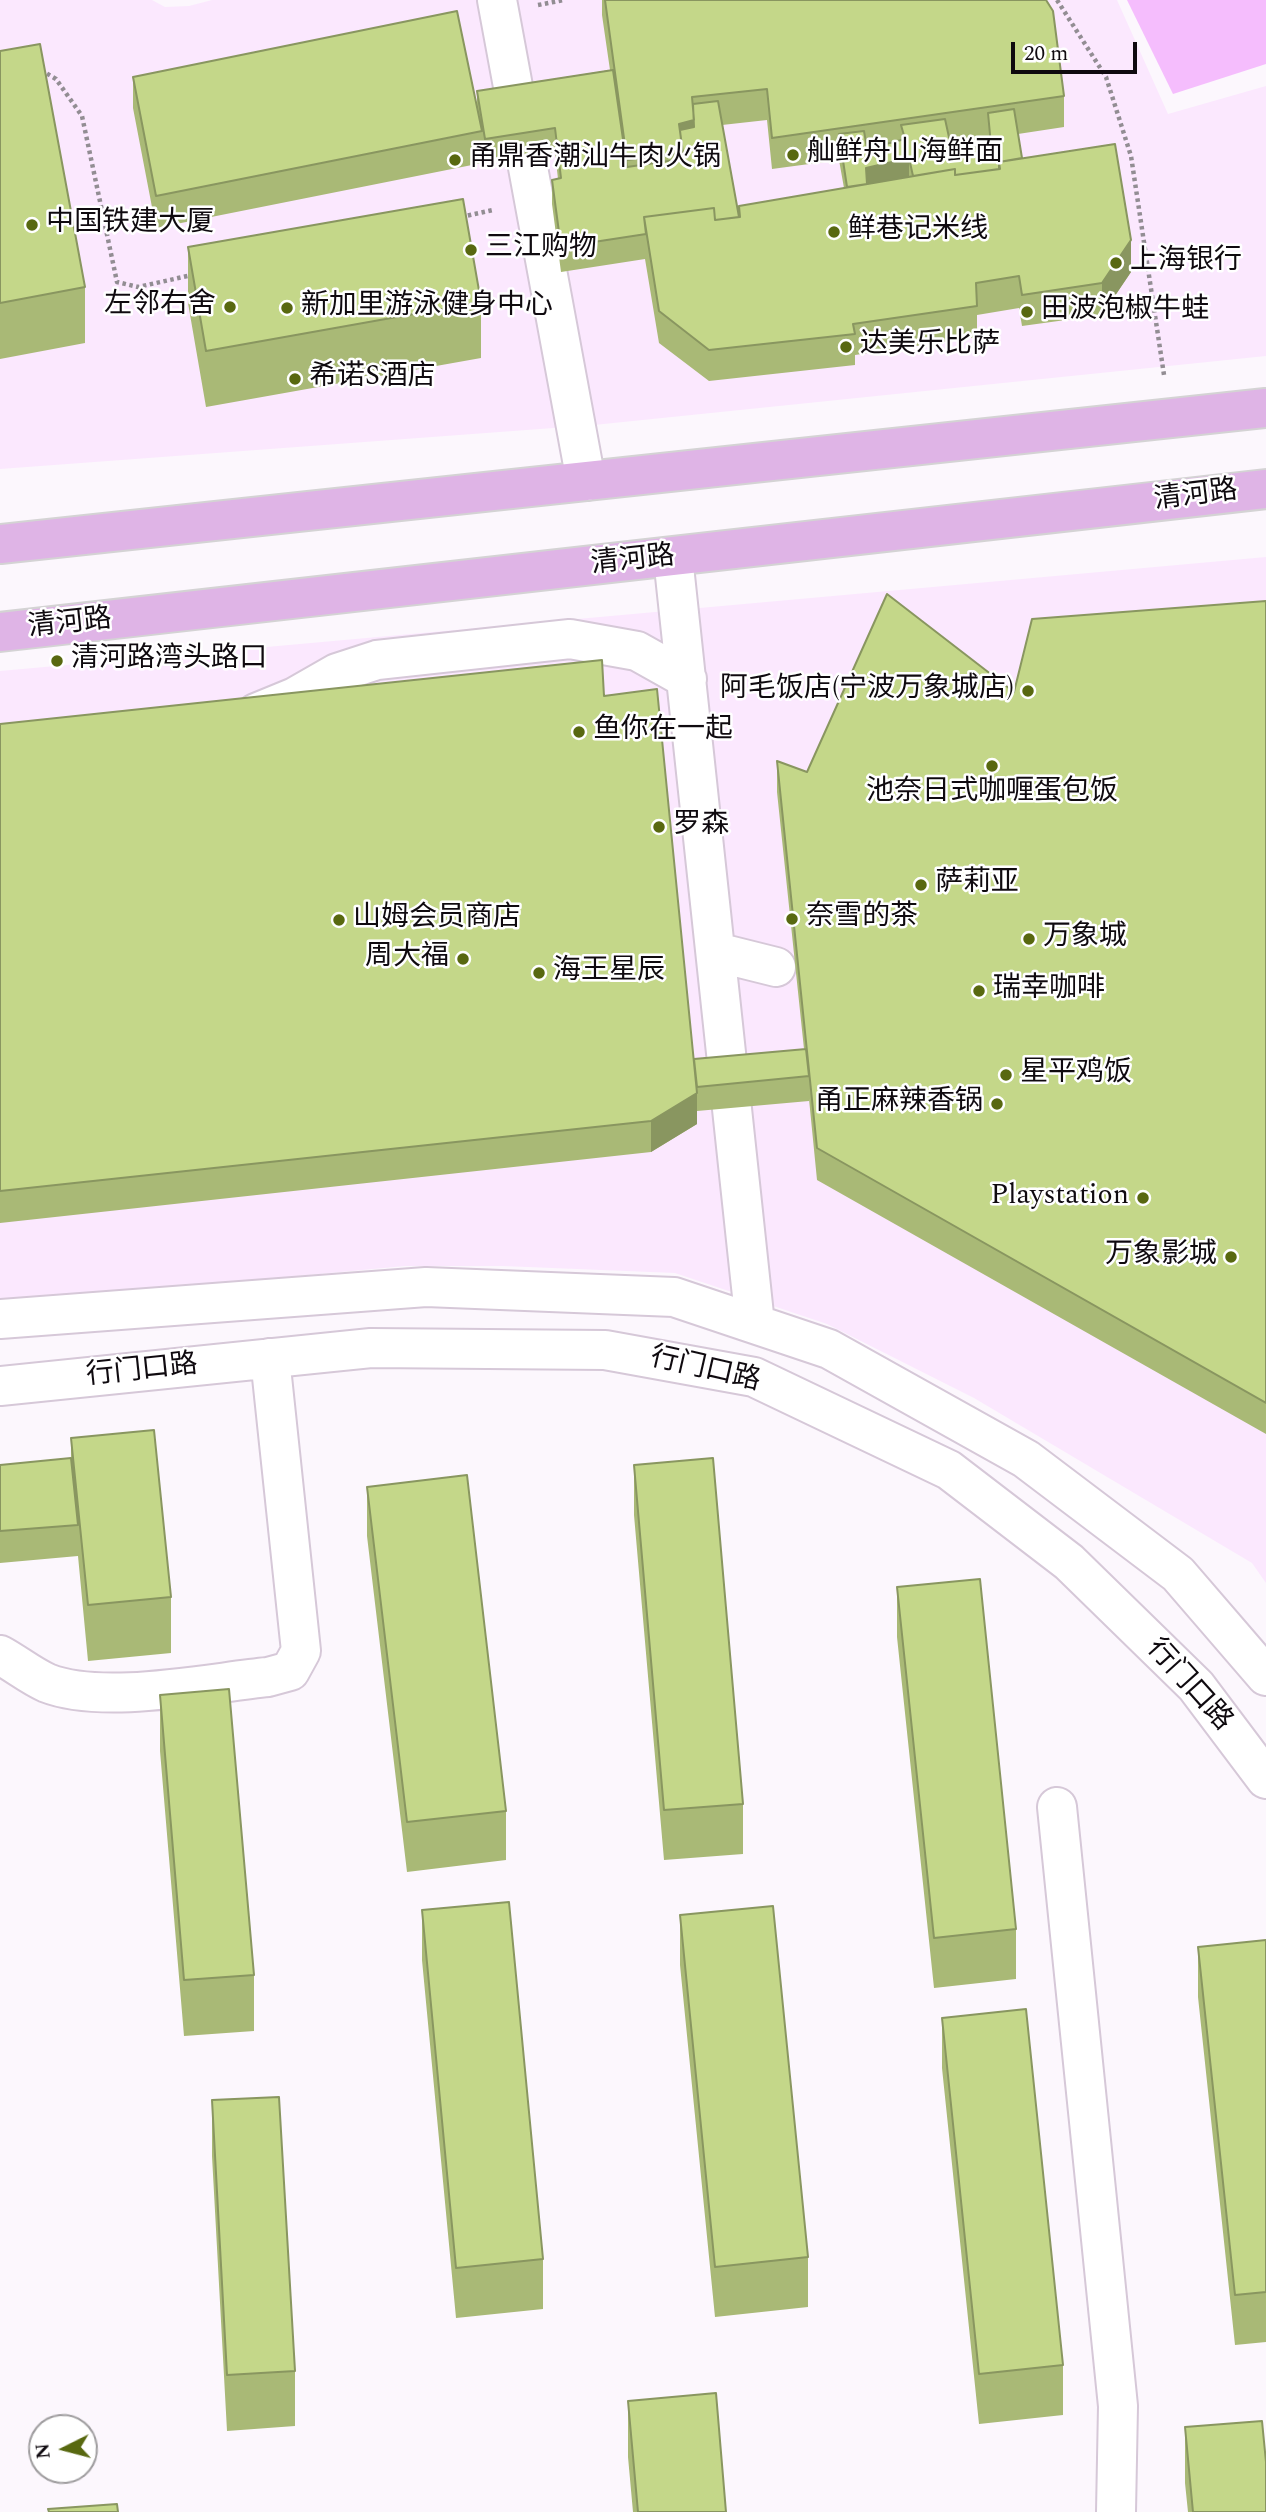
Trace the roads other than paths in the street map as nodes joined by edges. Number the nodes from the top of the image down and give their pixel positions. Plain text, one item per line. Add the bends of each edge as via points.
1 (497, 0) edge
2 (1266, 408) edge
3 (586, 481) junction
4 (1266, 489) edge
5 (0, 544) edge
6 (673, 557) junction
7 (0, 632) edge
8 (687, 679) junction
9 (221, 719) edge
10 (716, 952) junction
11 (776, 967) dead end
12 (0, 1319) edge
13 (755, 1324) junction
14 (270, 1358) junction
15 (0, 1386) edge
16 (0, 1655) edge
17 (1266, 1676) edge
18 (1266, 1779) edge
19 (1057, 1807) dead end
20 (1116, 2512) edge

1 - 3 street
2 - 3 main road
3 - 5 main road
4 - 6 main road, 清河路
6 - 7 main road, 清河路
6 - 8 street
8 - 9 street via 637,651 570,639 377,660 337,673 249,716
8 - 10 street
10 - 11 street
10 - 13 street
12 - 13 street, 行门口路 via 426,1287 674,1297
13 - 17 street, 行门口路 via 829,1349 1026,1459 1178,1574
14 - 15 street, 行门口路
14 - 16 street via 301,1651 290,1671 125,1692 89,1692 47,1683
14 - 18 street, 行门口路 via 371,1348 605,1350 754,1377 949,1470 1069,1563 1196,1686
19 - 20 street via 1118,2406

